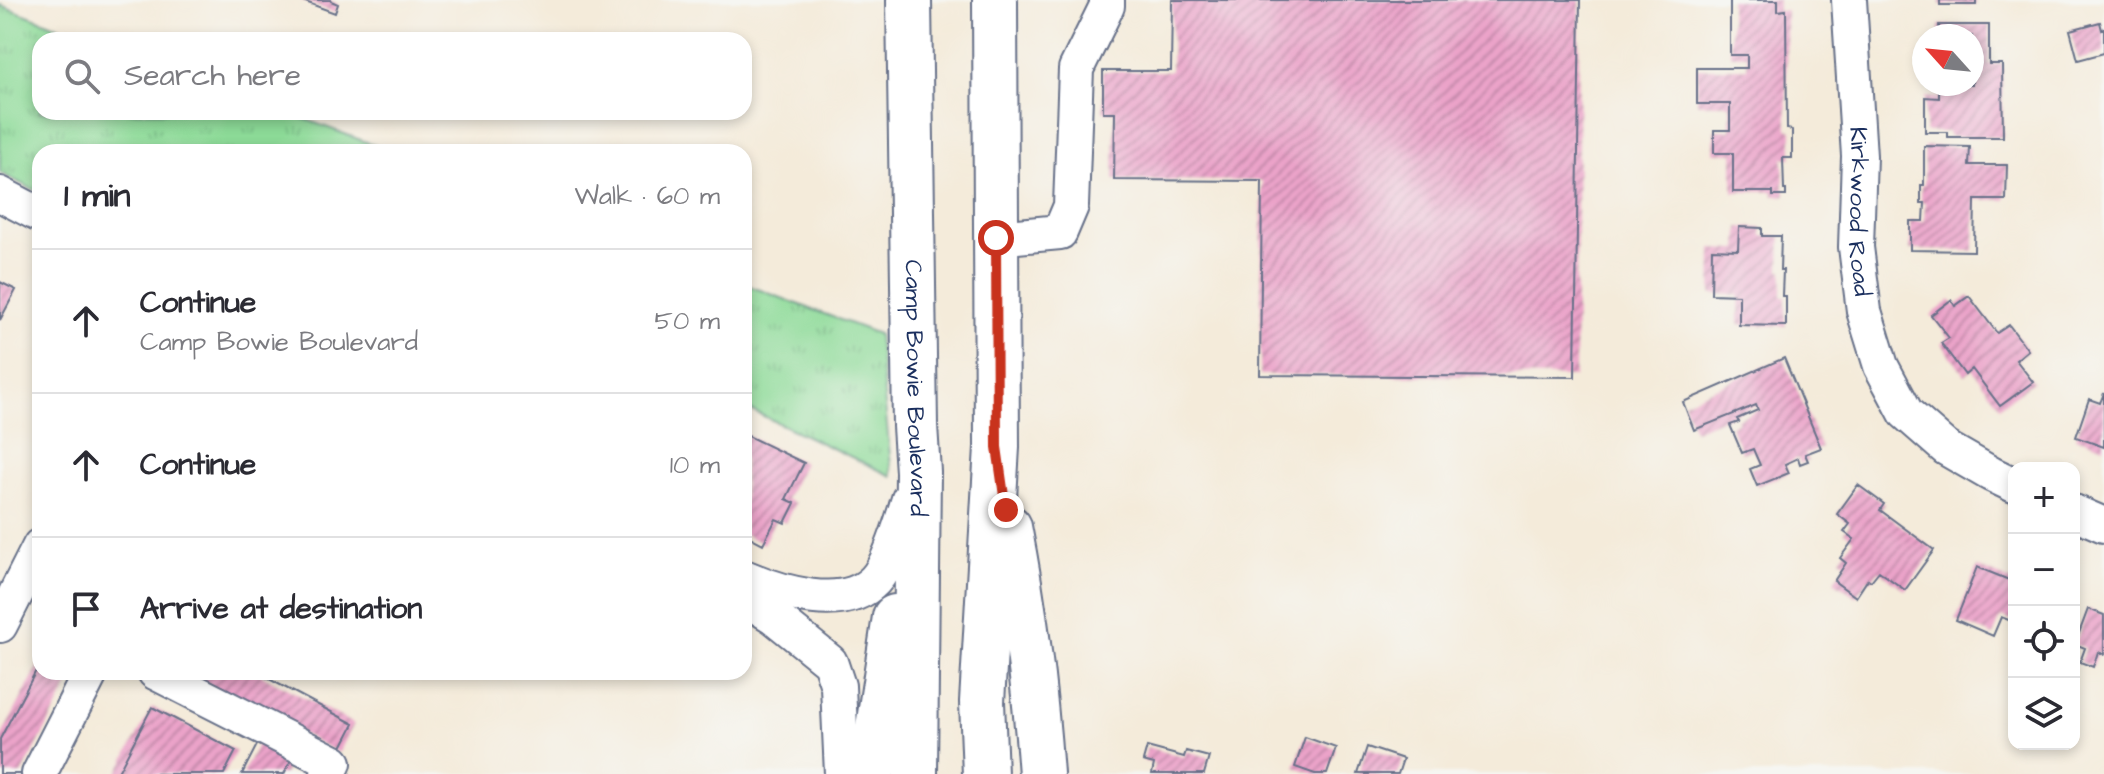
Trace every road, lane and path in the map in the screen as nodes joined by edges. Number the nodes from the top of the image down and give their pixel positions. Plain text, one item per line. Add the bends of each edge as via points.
1 (909, 0) edge
2 (995, 0) edge
3 (1107, 0) edge
4 (1849, 0) edge
5 (0, 194) edge
6 (32, 211) edge
7 (996, 238) junction
8 (997, 447) junction
9 (918, 472) junction
10 (2008, 482) edge
11 (2080, 515) edge
12 (2104, 525) edge
13 (32, 562) edge
14 (752, 580) edge
15 (752, 603) edge
16 (0, 625) edge
17 (87, 680) edge
18 (171, 680) edge
19 (39, 774) edge
20 (328, 774) edge
21 (842, 774) edge
22 (871, 774) edge
23 (915, 774) edge
24 (985, 774) edge
25 (1041, 774) edge

1 - 9 main road, Camp Bowie Boulevard
2 - 7 main road
3 - 7 street via 1076,69 1071,206 1060,232
4 - 10 street, Kirkwood Road via 1859,156 1856,247 1864,311 1881,366 1906,413 1946,448
5 - 6 street
7 - 8 main road
8 - 24 main road via 982,702
8 - 25 main road via 1020,580
9 - 14 street via 895,544 876,580 856,595 799,595
9 - 22 main road
9 - 23 main road, Camp Bowie Boulevard
11 - 12 street
13 - 16 street
15 - 21 street via 830,662 838,686
17 - 19 street
18 - 20 street via 334,763

